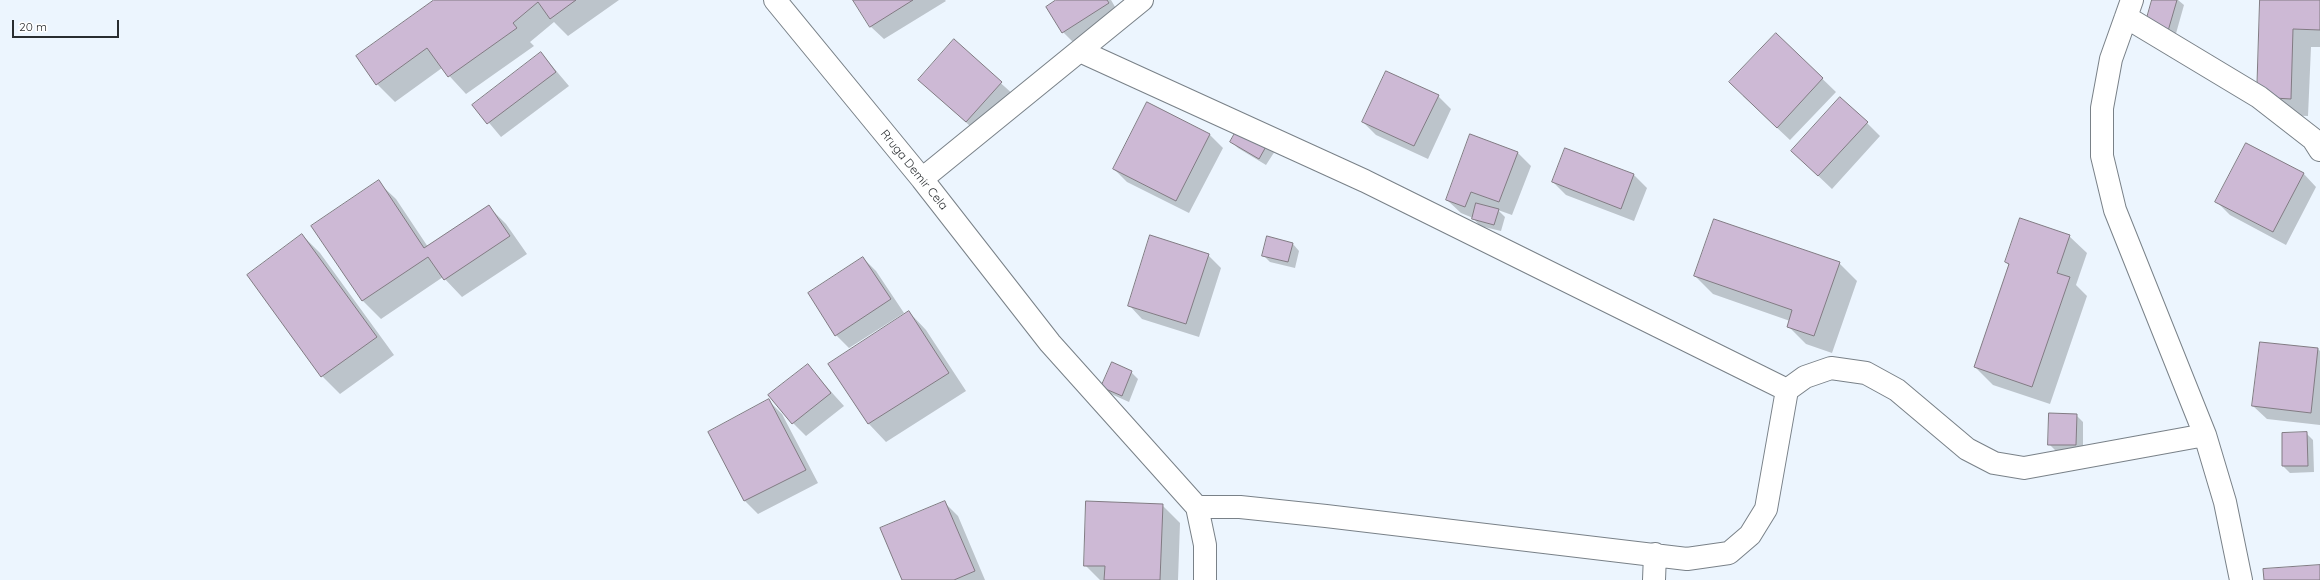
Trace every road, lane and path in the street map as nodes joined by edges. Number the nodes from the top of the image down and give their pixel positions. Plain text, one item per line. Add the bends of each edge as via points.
1 (774, 0) edge
2 (1142, 0) edge
3 (2129, 9) edge
4 (1080, 51) junction
5 (2320, 150) edge
6 (922, 179) junction
7 (1787, 390) junction
8 (2205, 435) junction
9 (1197, 507) junction
10 (1655, 554) junction
11 (1205, 580) edge
12 (1654, 580) edge
13 (2241, 580) edge

1 - 6 street, Rruga Demir Cela
2 - 4 street
3 - 5 street via 2259,97 2313,139
3 - 8 street via 2111,59 2102,108 2102,156 2116,210
4 - 6 street
4 - 7 street via 1365,181
6 - 9 street, Rruga Demir Cela via 1050,343
7 - 8 street via 1805,377 1831,368 1866,373 1897,390 1967,449 1994,463 2024,468
7 - 10 street via 1766,509 1750,536 1729,553 1687,559
8 - 13 street via 2225,502
9 - 10 street via 1240,507 1310,514
9 - 11 street via 1205,545
10 - 12 street

